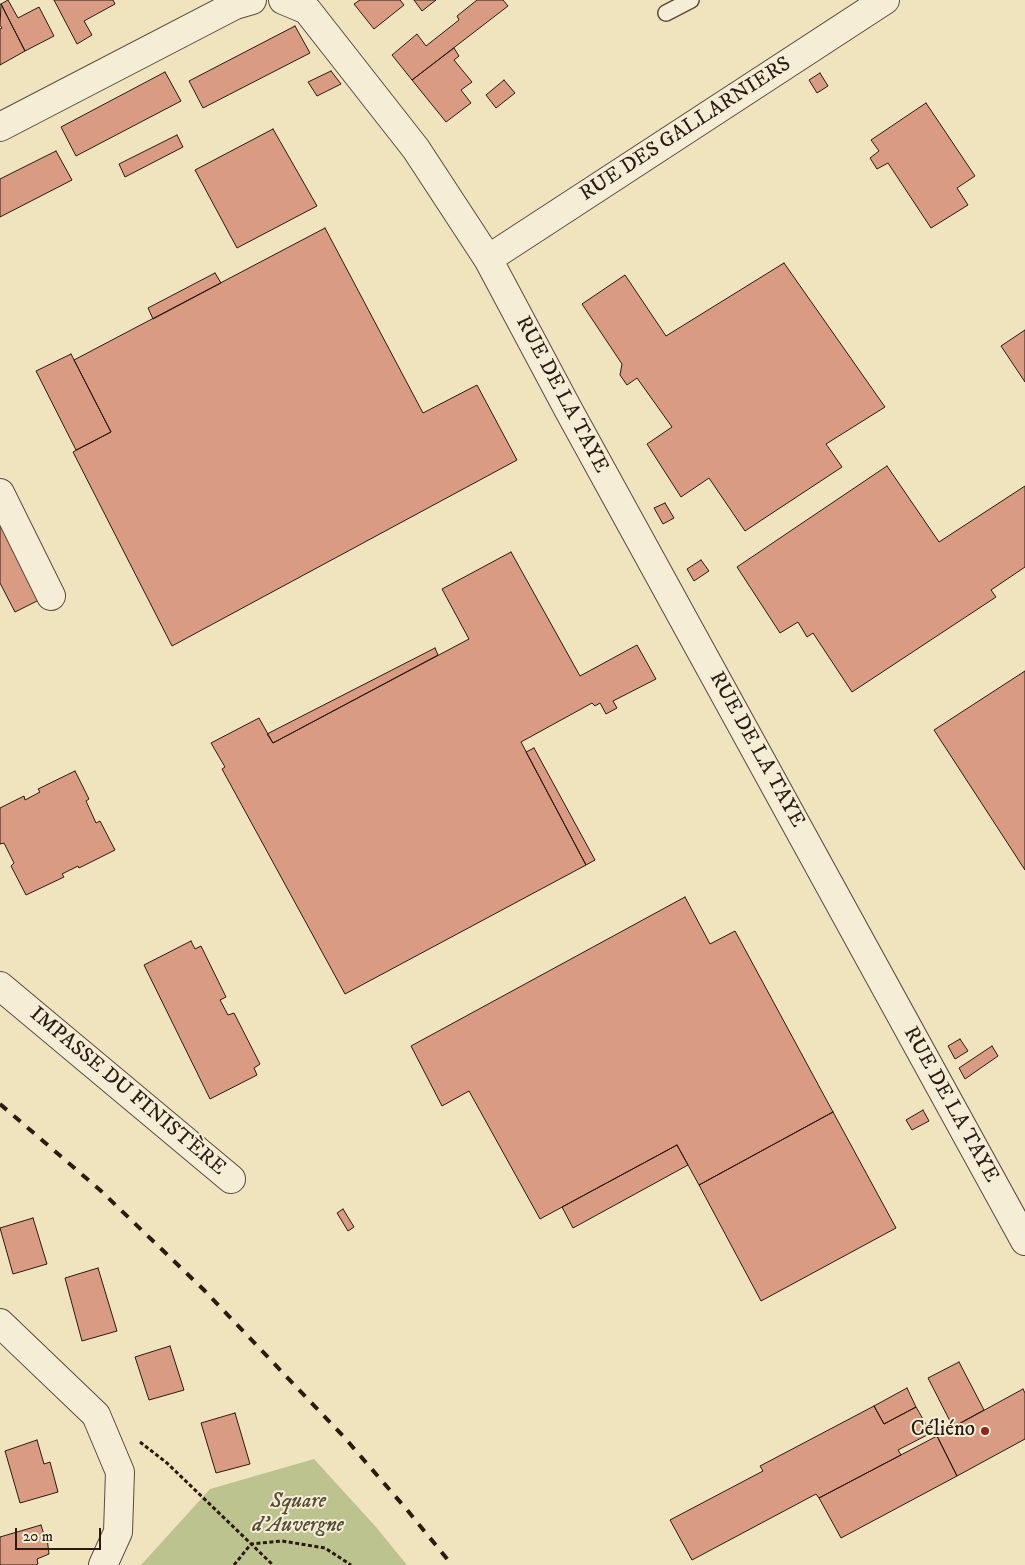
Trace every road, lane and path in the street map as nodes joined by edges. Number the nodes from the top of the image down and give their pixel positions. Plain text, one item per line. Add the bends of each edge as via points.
1 (252, 0) edge
2 (283, 0) edge
3 (690, 0) edge
4 (885, 0) edge
5 (666, 13) dead end
6 (0, 128) edge
7 (488, 259) junction
8 (0, 493) edge
9 (51, 596) dead end
10 (0, 986) edge
11 (231, 1179) dead end
12 (1025, 1241) edge
13 (0, 1323) edge
14 (138, 1440) dead end
15 (250, 1544) junction
16 (104, 1565) edge
17 (234, 1565) edge
18 (273, 1565) edge
19 (351, 1565) edge

1 - 6 street via 235,5
2 - 7 street, RUE DE LA TAYE via 307,10 416,149
3 - 5 lane
4 - 7 street, RUE DES GALLARNIERS
7 - 12 street, RUE DE LA TAYE
8 - 9 street
10 - 11 street, IMPASSE DU FINISTÈRE
13 - 16 street via 96,1415 120,1472 118,1532
14 - 15 path
15 - 17 path
15 - 18 path
15 - 19 path via 282,1541 325,1548

